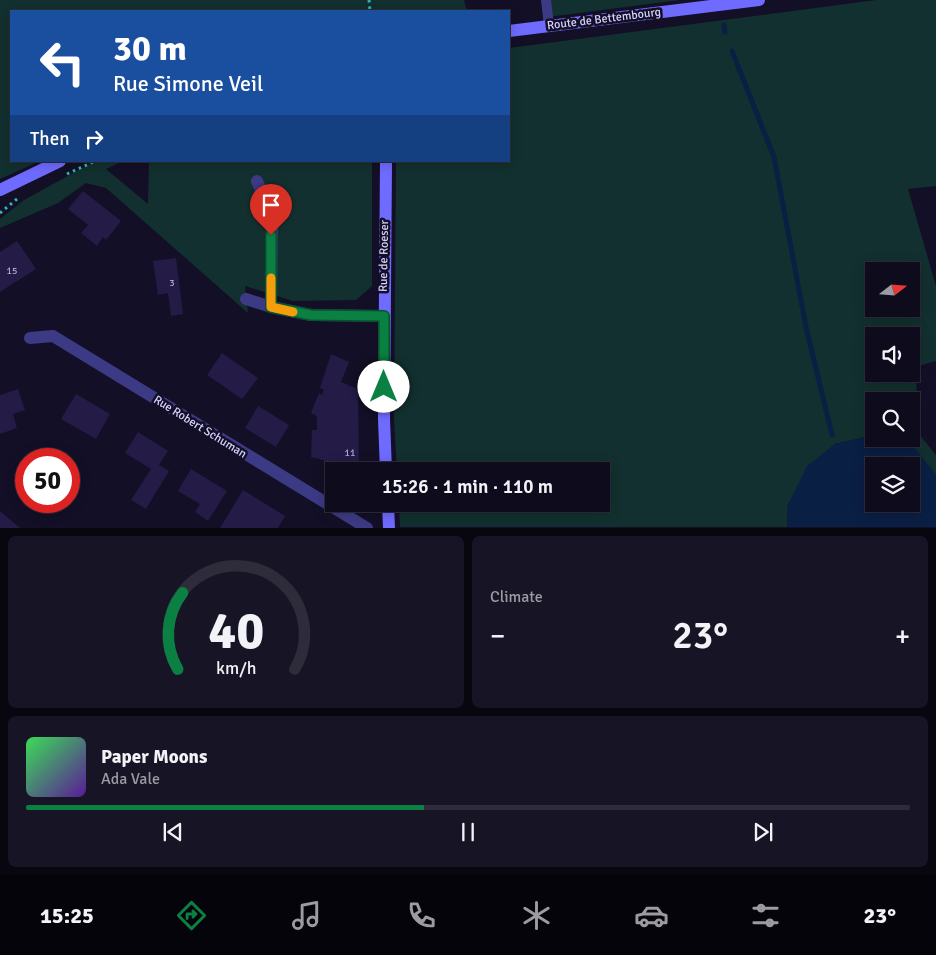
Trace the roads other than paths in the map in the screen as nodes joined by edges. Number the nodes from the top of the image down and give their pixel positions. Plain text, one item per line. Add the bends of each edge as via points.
1 (546, 0) edge
2 (759, 0) edge
3 (549, 26) junction
4 (510, 31) edge
5 (58, 162) edge
6 (386, 162) edge
7 (257, 181) dead end
8 (0, 190) edge
9 (246, 298) dead end
10 (271, 307) junction
11 (384, 316) junction
12 (30, 338) dead end
13 (386, 462) edge
14 (388, 512) edge
15 (367, 528) edge
16 (389, 528) edge

1 - 3 lane
2 - 3 main road, Route de Bettembourg
3 - 4 main road, Route de Bettembourg
5 - 8 main road
6 - 11 main road, Rue de Roeser
7 - 10 street via 272,217
9 - 10 street
10 - 11 street via 311,315
11 - 13 main road, Rue de Roeser
12 - 15 street, Rue Robert Schuman via 53,336
14 - 16 main road

